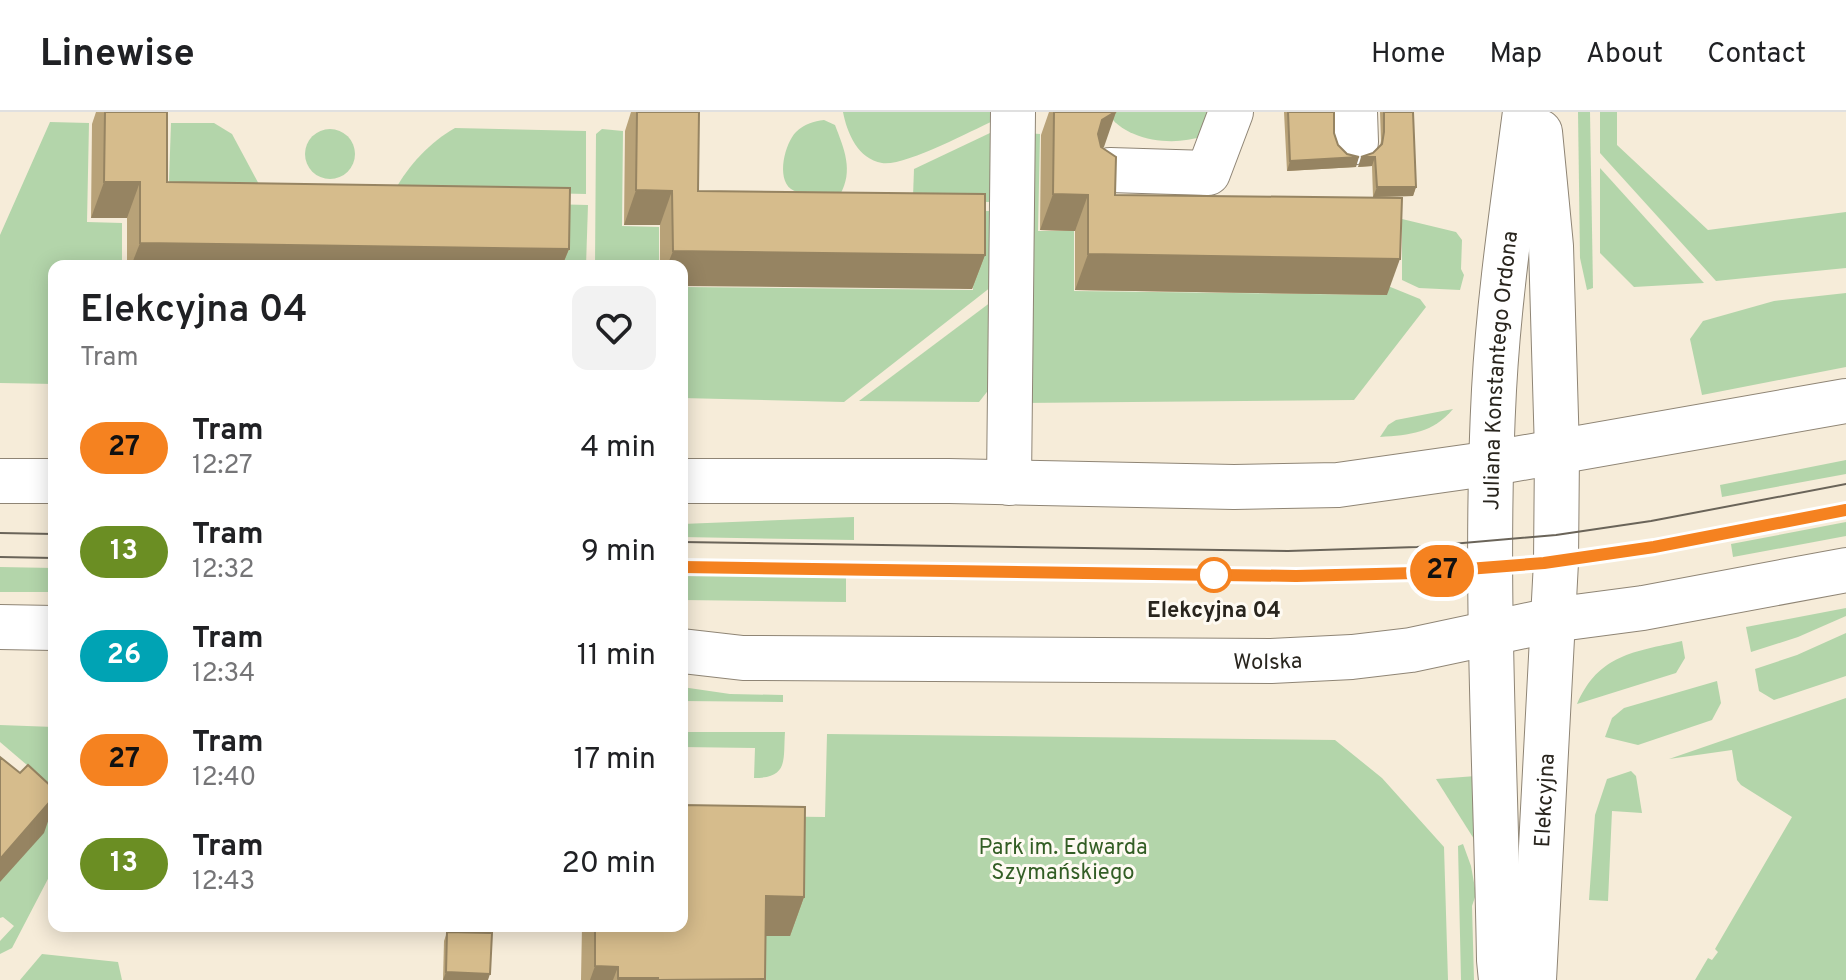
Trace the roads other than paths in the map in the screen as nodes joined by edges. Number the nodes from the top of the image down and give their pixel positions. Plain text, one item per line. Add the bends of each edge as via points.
1 (1231, 112) edge
2 (1525, 112) edge
3 (1538, 112) edge
4 (1019, 115) edge
5 (1110, 170) edge
6 (1846, 401) edge
7 (1557, 451) junction
8 (1493, 463) junction
9 (688, 481) edge
10 (1009, 483) junction
11 (1846, 570) edge
12 (1552, 620) junction
13 (0, 627) edge
14 (48, 628) edge
15 (1490, 632) junction
16 (688, 652) edge
17 (1501, 980) edge
18 (1534, 980) edge

1 - 5 main road via 1208,173
2 - 8 main road, Juliana Konstantego Ordona via 1498,327
3 - 7 main road, Juliana Konstantego Ordona via 1551,246
4 - 10 main road
6 - 7 main road
7 - 8 main road
7 - 12 main road, Juliana Konstantego Ordona
8 - 10 main road via 1338,485
8 - 15 main road, Juliana Konstantego Ordona
9 - 10 main road
11 - 12 main road, Wolska
12 - 15 main road, Wolska
12 - 18 main road, Elekcyjna
13 - 14 main road
15 - 16 main road, Wolska via 1411,650 1271,661 743,658
15 - 17 main road, Elekcyjna

